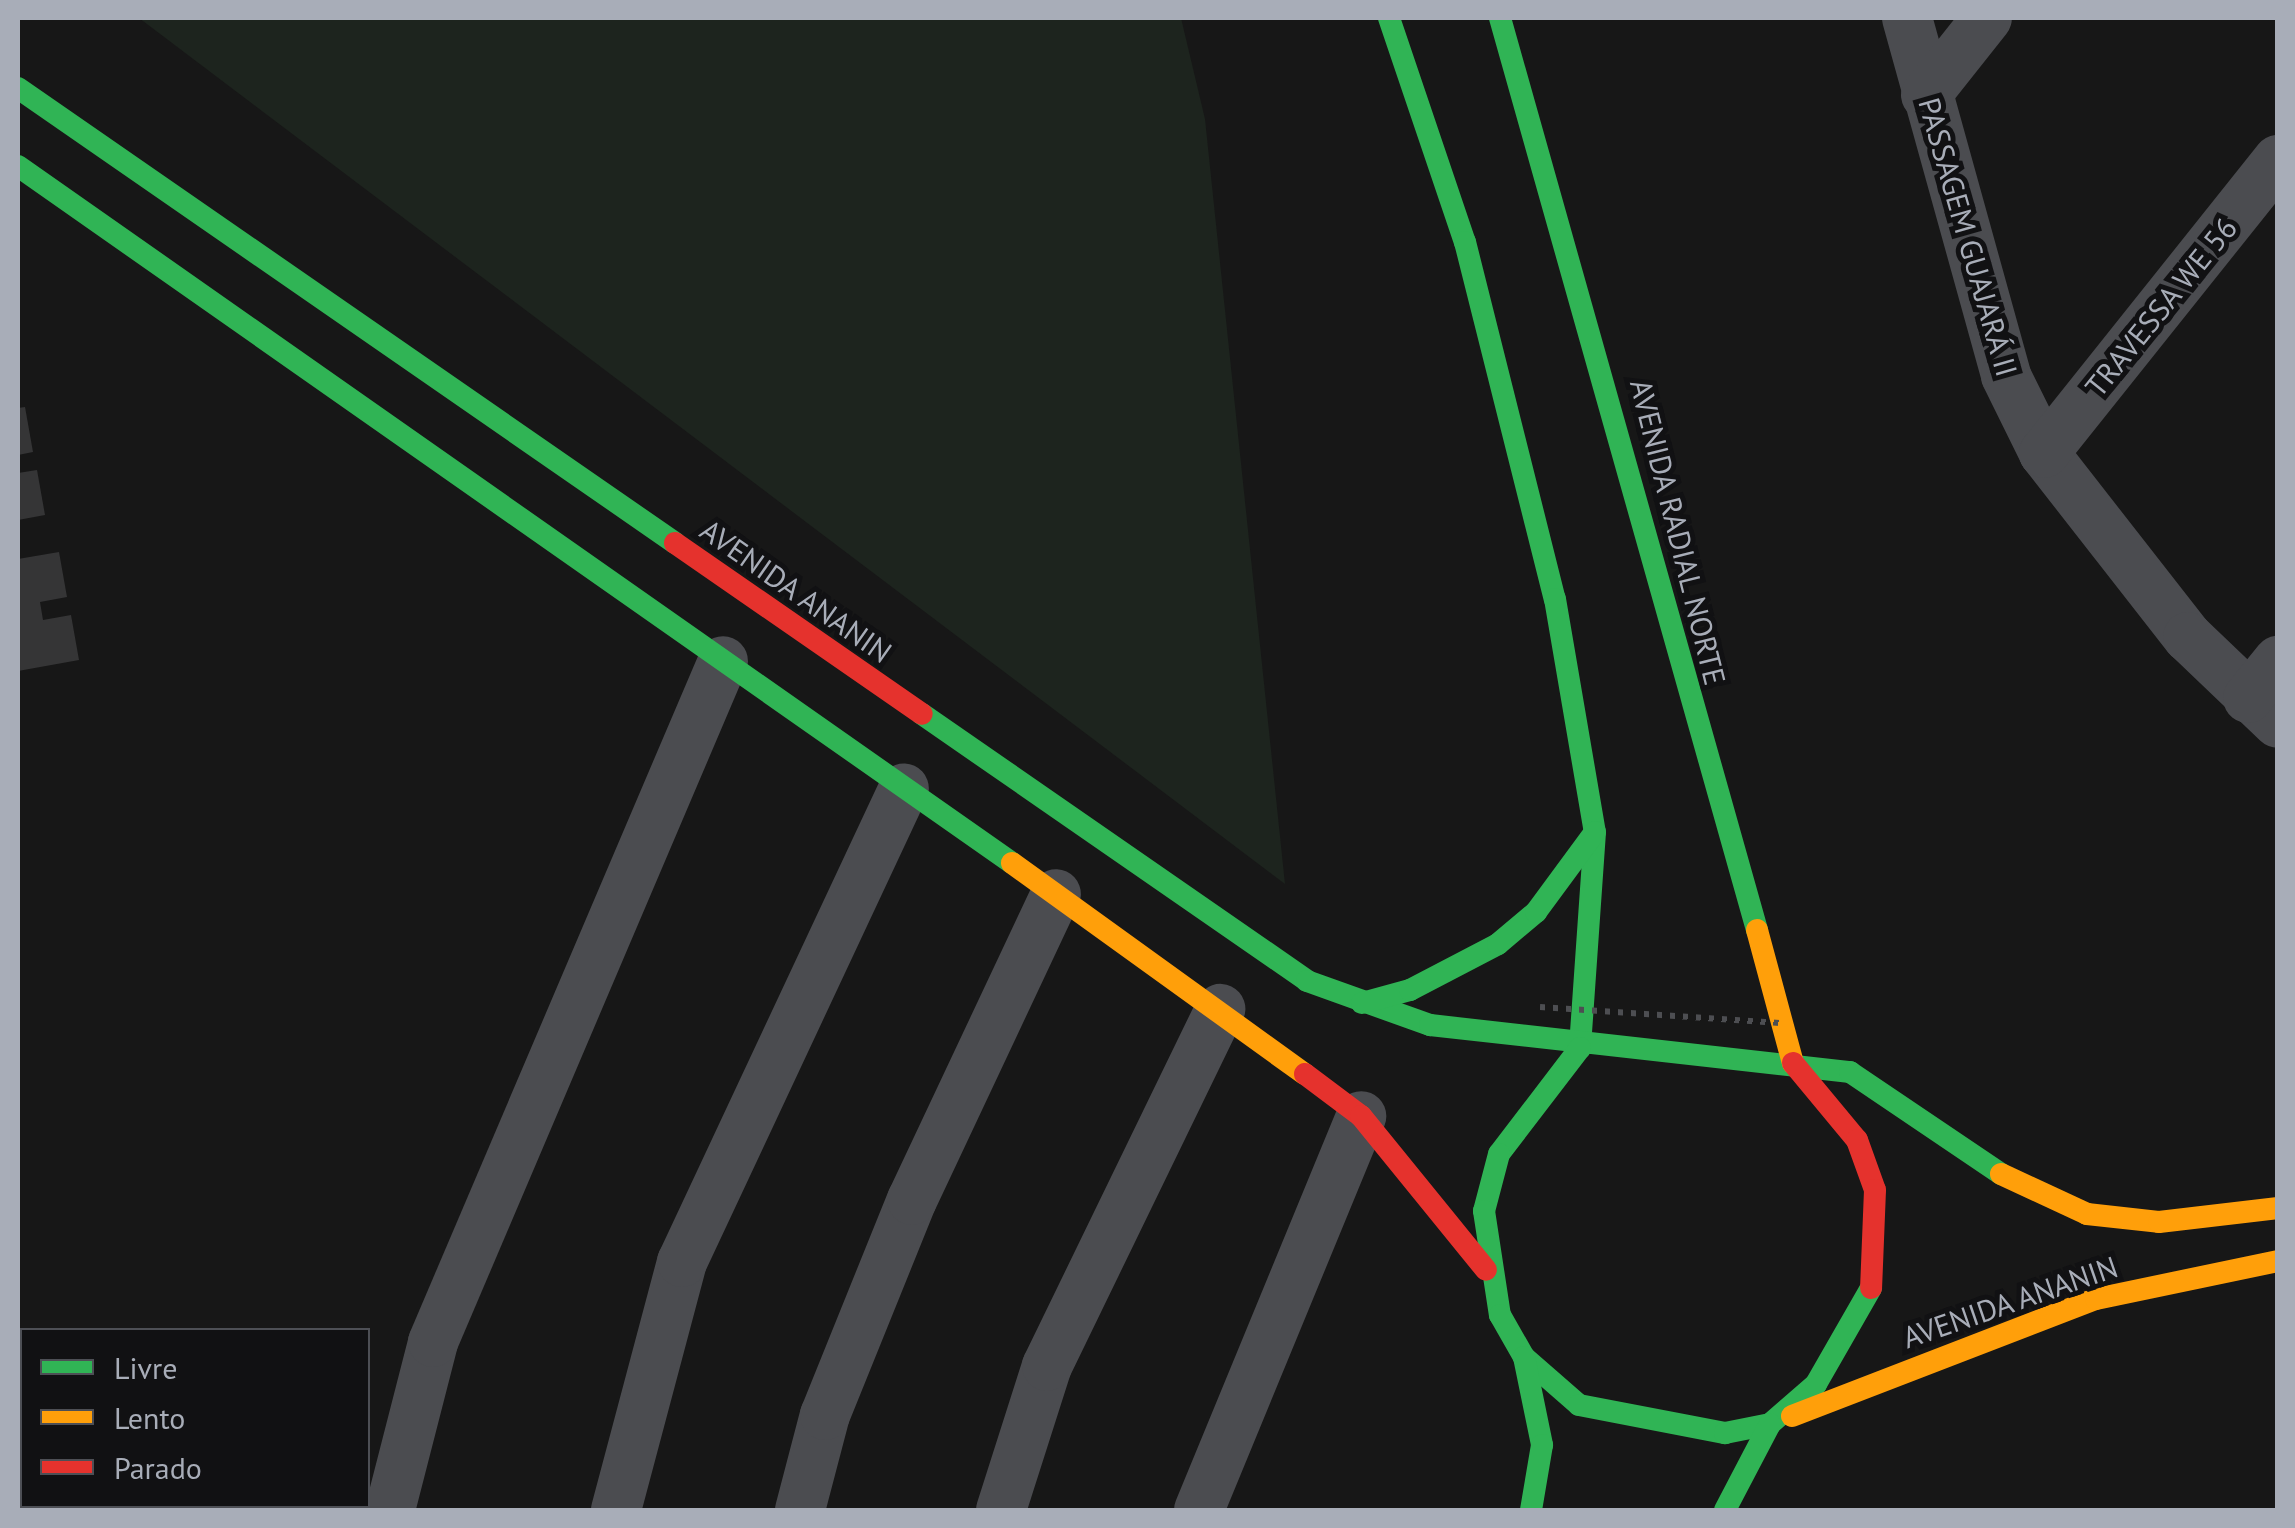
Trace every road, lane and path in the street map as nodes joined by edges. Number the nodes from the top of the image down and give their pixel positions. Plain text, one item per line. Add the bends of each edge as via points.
1 (1389, 18) edge
2 (1500, 18) edge
3 (1907, 18) edge
4 (1987, 18) edge
5 (18, 88) edge
6 (1926, 94) junction
7 (2278, 160) edge
8 (18, 166) edge
9 (2044, 453) junction
10 (723, 661) junction
11 (2268, 694) edge
12 (904, 788) junction
13 (1595, 832) junction
14 (1056, 894) junction
15 (1362, 1003) junction
16 (1540, 1007) dead end
17 (1220, 1008) junction
18 (1782, 1022) junction
19 (1580, 1048) junction
20 (1793, 1063) junction
21 (1361, 1116) junction
22 (2278, 1208) edge
23 (2278, 1261) edge
24 (1486, 1270) junction
25 (1524, 1357) junction
26 (1770, 1424) junction
27 (390, 1510) edge
28 (616, 1510) edge
29 (800, 1510) edge
30 (1001, 1510) edge
31 (1199, 1510) edge
32 (1531, 1510) edge
33 (1726, 1510) edge

1 - 13 main road via 1465,242 1556,599
2 - 18 main road, AVENIDA RADIAL NORTE
3 - 6 street, PASSAGEM GUAJARÁ II
4 - 6 street
5 - 15 main road, AVENIDA ANANIN via 1255,950
6 - 9 street, PASSAGEM GUAJARÁ II via 2006,376
7 - 9 street, TRAVESSA WE 56
8 - 10 main road
9 - 11 street, PASSAGEM GUAJARÁ II via 2188,637
10 - 12 main road
10 - 27 street via 433,1342
12 - 14 main road
12 - 28 street via 682,1262
13 - 15 main road via 1536,912 1498,944 1410,990
13 - 19 main road
14 - 17 main road
14 - 29 street via 912,1200 826,1415
15 - 19 main road, AVENIDA ANANIN via 1430,1026
16 - 18 path, bridge
17 - 21 main road
17 - 30 street via 1047,1366
18 - 20 main road, AVENIDA RADIAL NORTE
19 - 20 main road, AVENIDA ANANIN
19 - 24 main road via 1499,1154 1484,1211
20 - 22 main road, AVENIDA ANANIN via 1850,1072 1998,1173 2087,1214 2159,1222
20 - 26 main road via 1857,1140 1875,1190 1879,1244 1845,1345
21 - 24 main road
21 - 31 street
23 - 26 main road, AVENIDA ANANIN via 2096,1299
24 - 25 main road
25 - 26 main road, AVENIDA ANANIN via 1580,1405 1725,1433
25 - 32 main road via 1542,1445
26 - 33 main road

